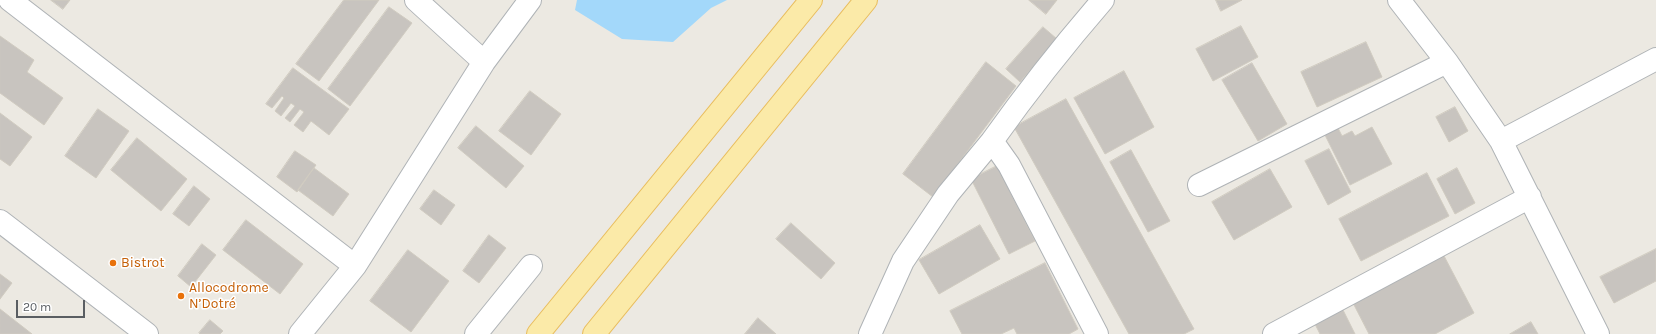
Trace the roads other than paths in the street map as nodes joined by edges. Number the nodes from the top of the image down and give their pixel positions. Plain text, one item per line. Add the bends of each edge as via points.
1 (10, 0) edge
2 (416, 0) edge
3 (530, 0) edge
4 (811, 0) edge
5 (866, 0) edge
6 (1103, 0) edge
7 (1399, 0) edge
8 (1656, 59) edge
9 (484, 62) junction
10 (1447, 62) junction
11 (992, 140) junction
12 (1501, 141) junction
13 (1199, 186) dead end
14 (1530, 197) junction
15 (0, 221) edge
16 (355, 266) junction
17 (531, 266) dead end
18 (147, 334) edge
19 (300, 334) edge
20 (476, 334) edge
21 (538, 334) edge
22 (594, 334) edge
23 (870, 334) edge
24 (1097, 334) edge
25 (1274, 334) edge
26 (1598, 334) edge

1 - 16 street
2 - 9 street
3 - 9 street
4 - 21 main road
5 - 22 main road
6 - 11 street
7 - 10 street
8 - 12 street
9 - 16 street
10 - 12 street
10 - 13 street
11 - 23 street via 948,194 903,260
11 - 24 street via 1010,165
12 - 14 street
14 - 25 street
14 - 26 street
15 - 18 street
16 - 19 street
17 - 20 street

